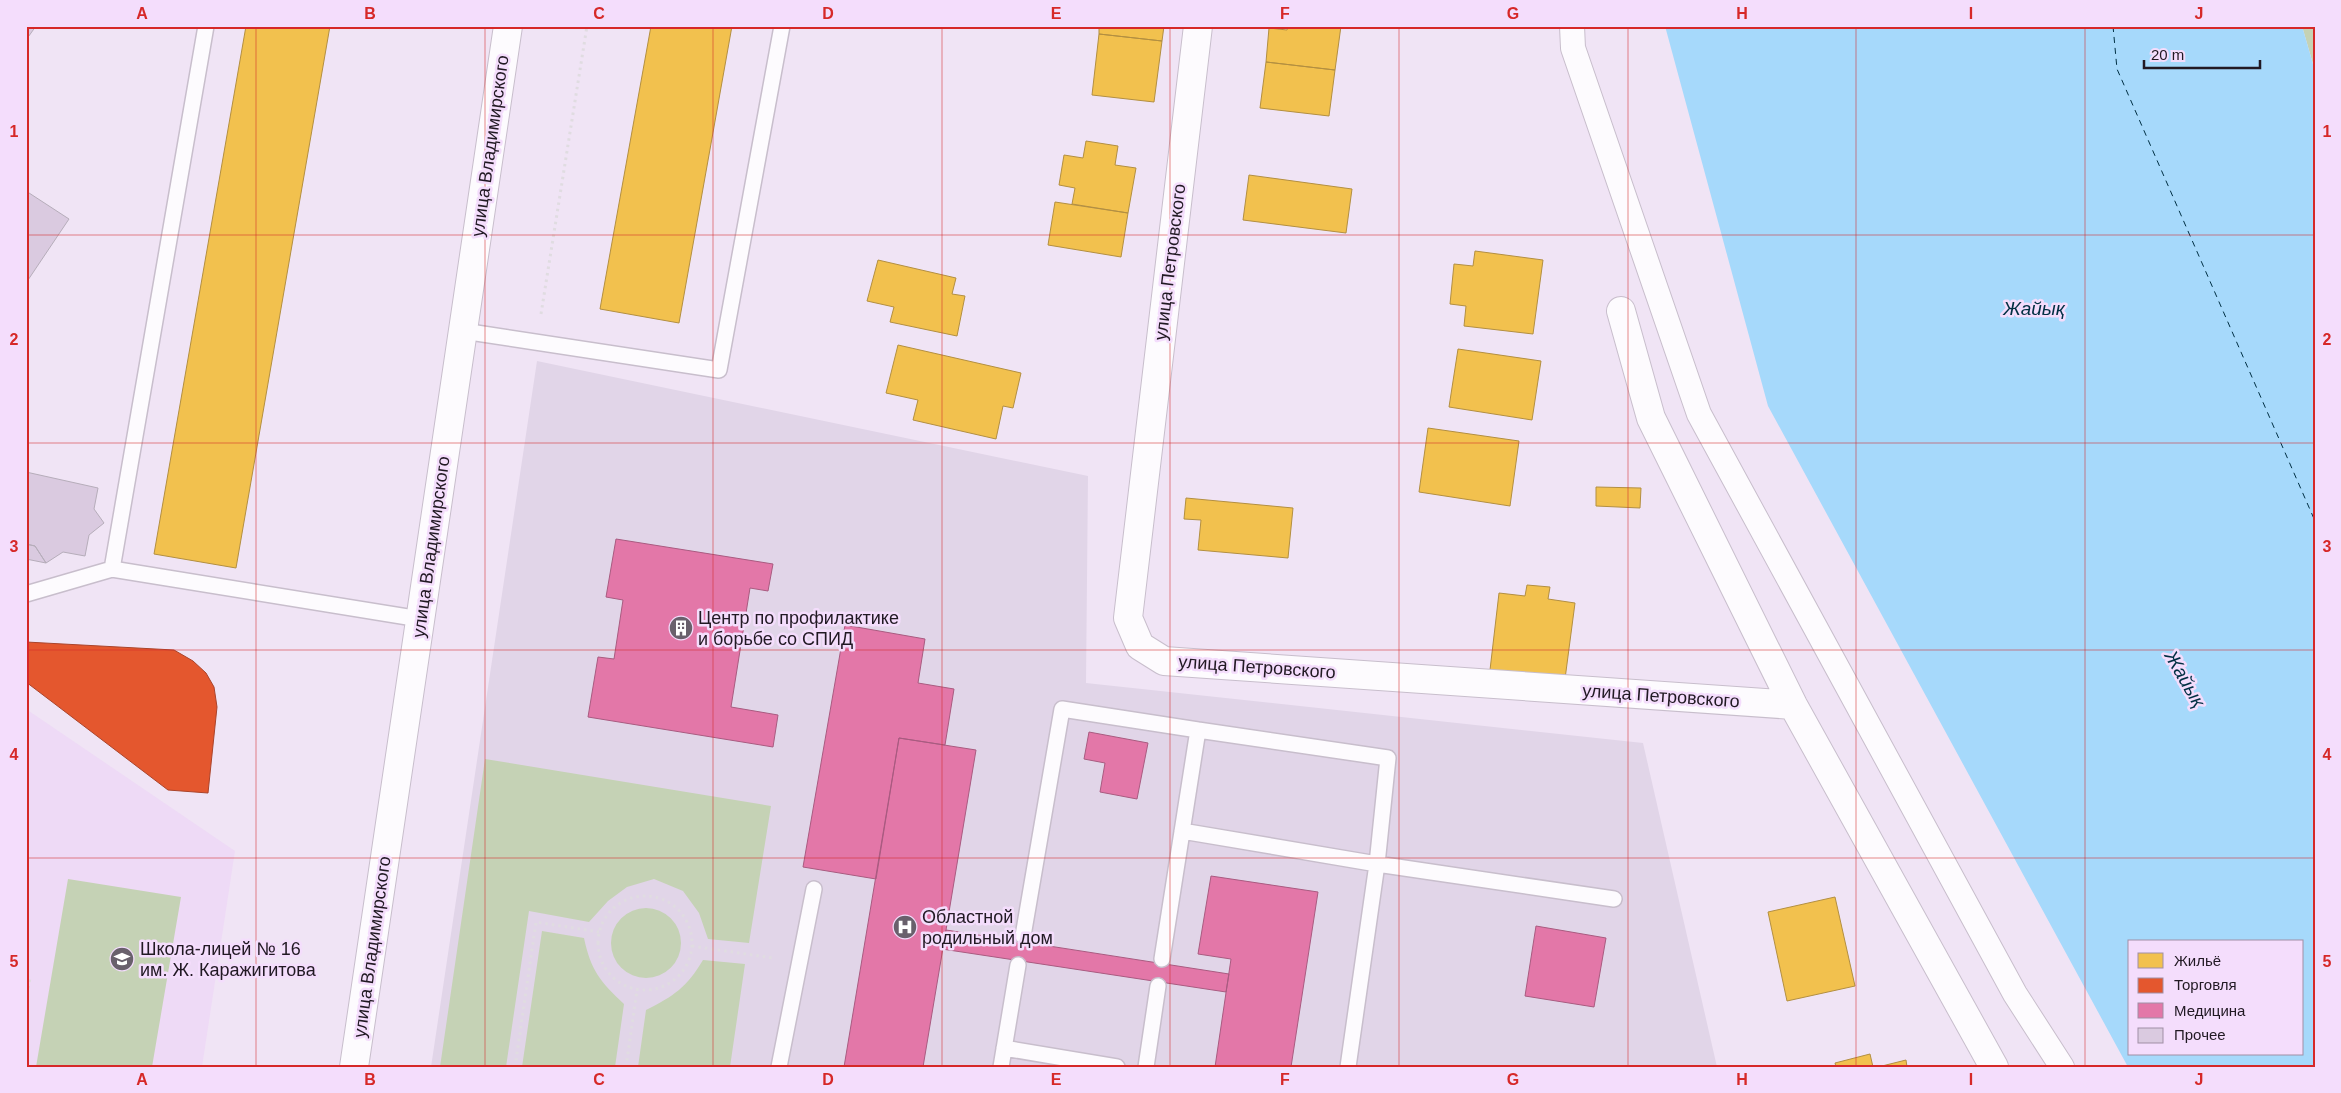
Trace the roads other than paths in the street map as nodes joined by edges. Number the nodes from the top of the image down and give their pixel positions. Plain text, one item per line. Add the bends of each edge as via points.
1 (206, 26) edge
2 (508, 26) edge
3 (782, 26) edge
4 (1198, 26) edge
5 (1572, 26) edge
6 (1621, 311) dead end
7 (463, 331) junction
8 (112, 568) junction
9 (26, 594) edge
10 (420, 619) junction
11 (1793, 705) junction
12 (1198, 730) junction
13 (1182, 831) junction
14 (1377, 864) junction
15 (814, 889) dead end
16 (1614, 899) dead end
17 (1023, 936) dead end
18 (1162, 959) dead end
19 (1018, 965) dead end
20 (1158, 986) dead end
21 (1004, 1048) junction
22 (354, 1067) edge
23 (779, 1067) edge
24 (1001, 1067) edge
25 (1117, 1067) edge
26 (1146, 1067) edge
27 (1348, 1067) edge
28 (1994, 1067) edge
29 (2062, 1067) edge

1 - 8 lane
2 - 7 street, улица Владимирского
3 - 7 lane via 719,370
4 - 11 street, улица Петровского via 1128,618 1140,646 1164,661
5 - 29 street via 1573,48 1699,414 2014,994
6 - 11 street via 1651,418
7 - 10 street, улица Владимирского
8 - 9 lane
8 - 10 lane
10 - 22 street, улица Владимирского
11 - 28 street
12 - 13 lane
12 - 14 lane via 1388,758
12 - 17 lane via 1062,709
13 - 14 lane
13 - 18 lane
14 - 16 lane
14 - 27 lane
15 - 23 lane
19 - 21 lane
20 - 26 lane
21 - 24 lane
21 - 25 lane

